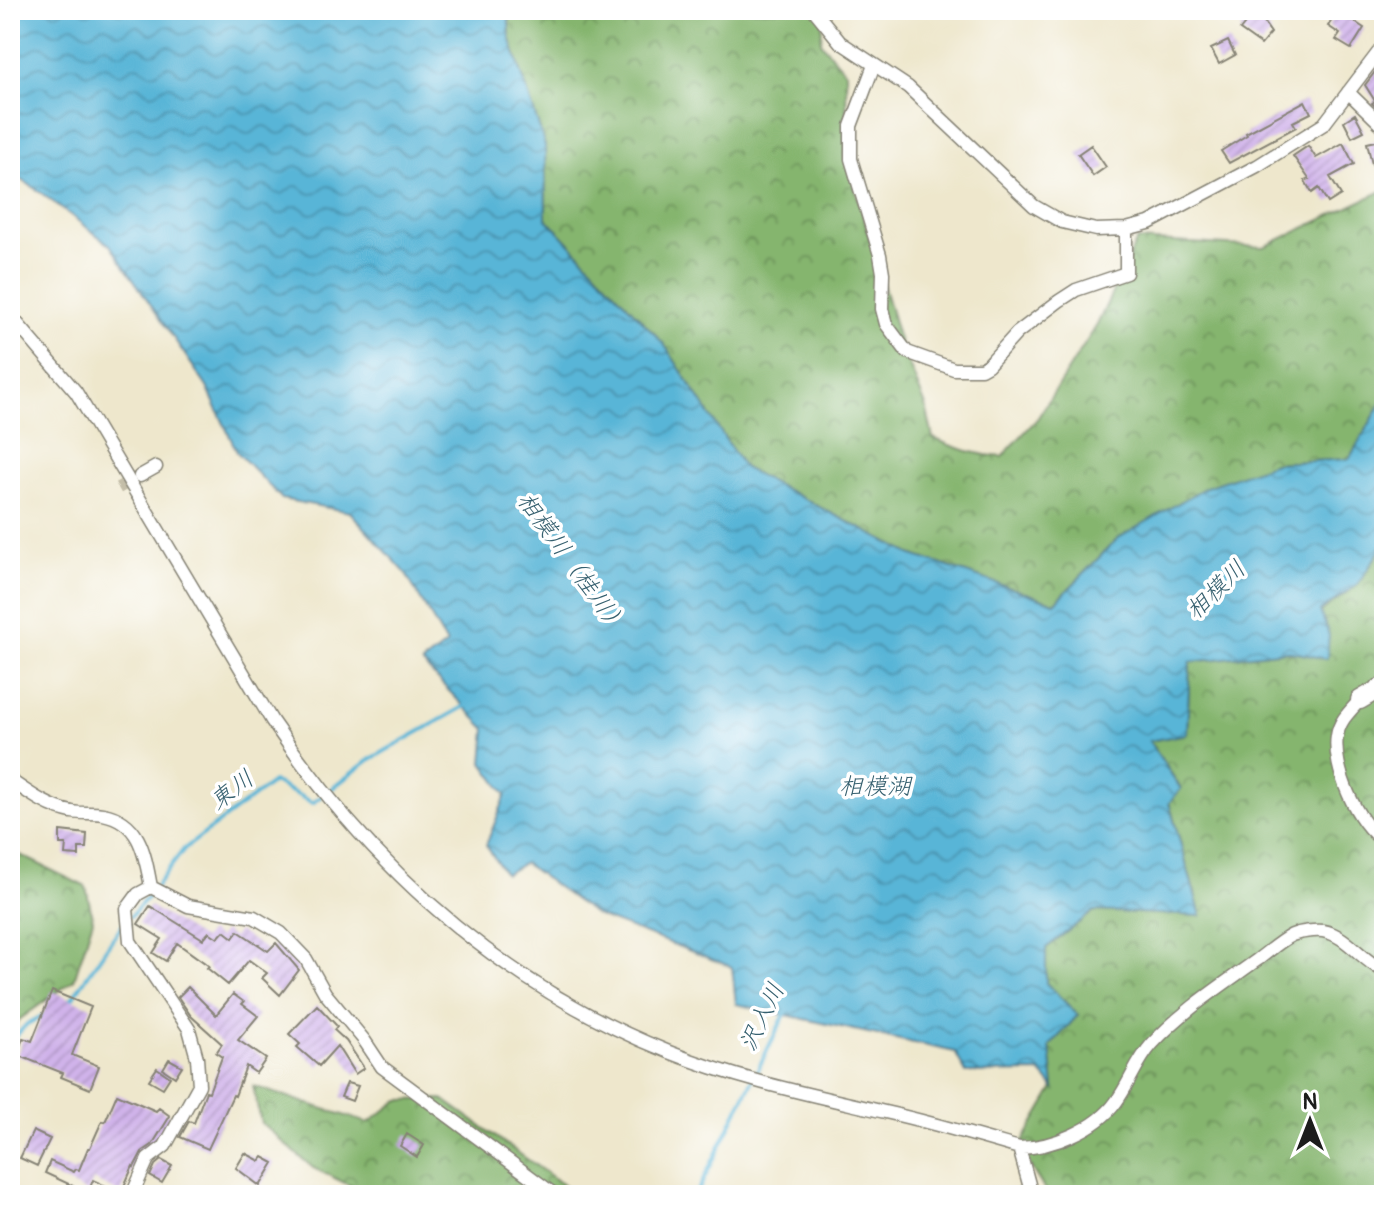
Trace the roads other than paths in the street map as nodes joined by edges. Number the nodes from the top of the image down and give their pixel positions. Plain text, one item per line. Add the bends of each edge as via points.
1 (814, 10) edge
2 (1384, 45) edge
3 (874, 65) junction
4 (1348, 92) junction
5 (1384, 127) edge
6 (1126, 229) junction
7 (10, 315) edge
8 (156, 467) dead end
9 (140, 476) tunnel mouth
10 (1384, 686) edge
11 (1360, 700) joint
12 (10, 780) edge
13 (1384, 841) edge
14 (151, 887) junction
15 (1384, 971) edge
16 (1019, 1148) junction
17 (132, 1195) edge
18 (555, 1195) edge
19 (1032, 1195) edge

1 - 3 street via 840,42
2 - 4 street
3 - 6 street via 908,87 1034,206 1062,222 1096,230
3 - 6 street via 851,126 851,159 880,255 886,324 907,352 954,369 981,369 1059,301 1126,273
4 - 5 street
4 - 6 street via 1324,124 1257,166 1177,210
7 - 16 street via 76,392 305,769 377,855 448,920 548,990 669,1052 746,1079
8 - 9 street
10 - 11 street
11 - 13 street via 1340,724 1336,757 1361,818
12 - 14 street via 40,800 71,812 103,814 133,829 144,848
14 - 17 street via 127,909 130,941 189,1029 199,1085 165,1146 148,1159
14 - 18 street via 188,906 254,917 281,933 306,959 325,993 382,1067
15 - 16 street via 1335,936 1322,931 1293,935 1191,1007 1152,1045 1118,1100 1097,1120 1050,1144
16 - 19 street

